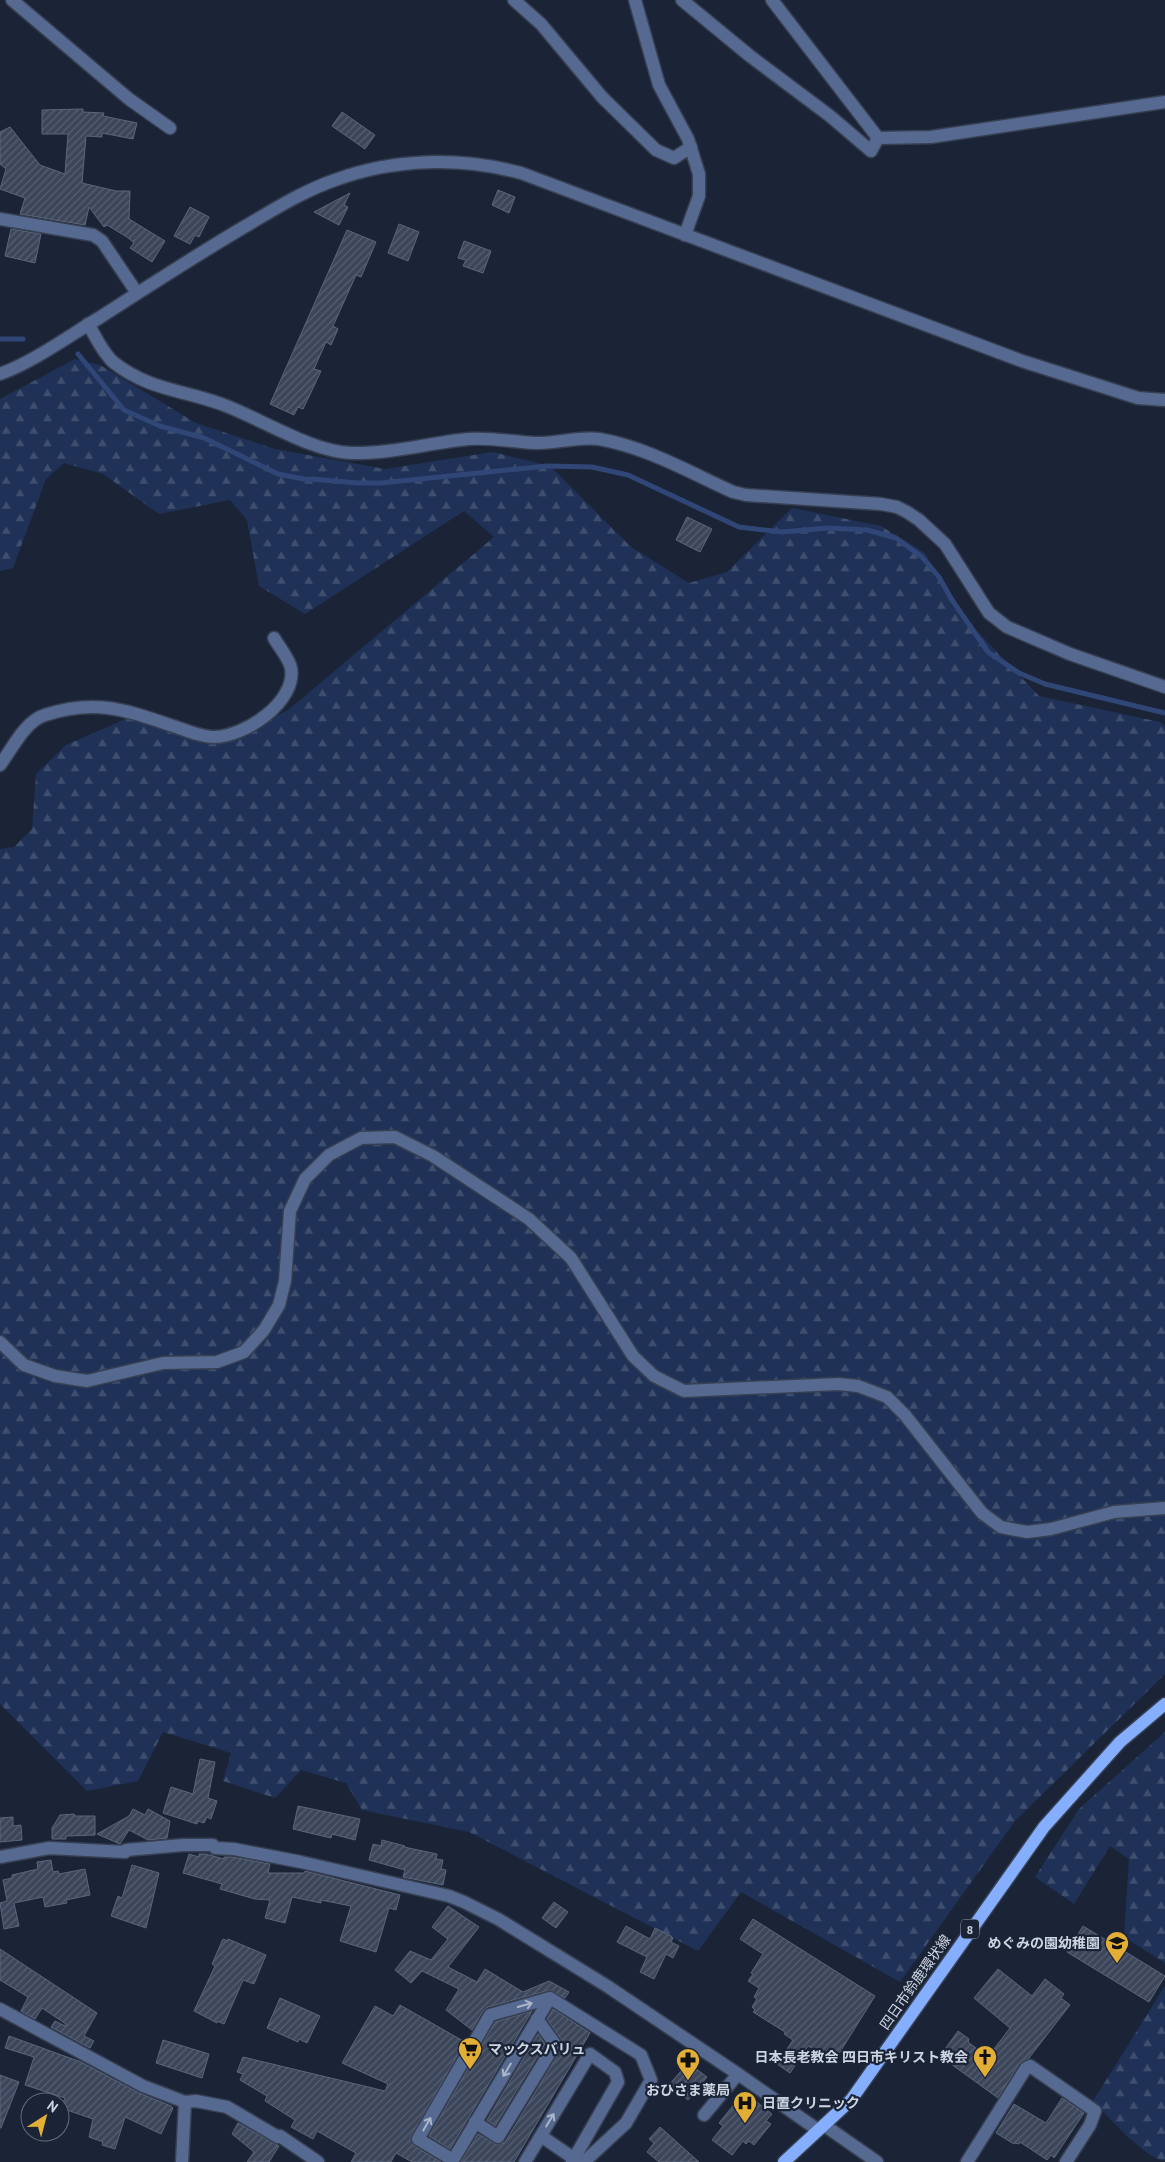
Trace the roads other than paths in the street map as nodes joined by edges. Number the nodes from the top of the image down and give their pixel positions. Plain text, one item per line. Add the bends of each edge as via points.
1 (12, 0) edge
2 (514, 0) edge
3 (635, 0) edge
4 (682, 0) edge
5 (772, 0) edge
6 (1165, 102) edge
7 (170, 128) dead end
8 (878, 138) junction
9 (691, 147) junction
10 (0, 219) edge
11 (685, 235) junction
12 (137, 293) junction
13 (88, 324) junction
14 (0, 374) edge
15 (1165, 400) edge
16 (274, 638) dead end
17 (1165, 687) edge
18 (0, 765) edge
19 (0, 1342) edge
20 (1165, 1508) edge
21 (1165, 1704) edge
22 (0, 1857) edge
23 (550, 1998) junction
24 (0, 2009) edge
25 (537, 2019) junction
26 (738, 2074) junction
27 (185, 2102) junction
28 (704, 2115) dead end
29 (475, 2122) junction
30 (821, 2128) junction
31 (541, 2136) junction
32 (577, 2161) edge
33 (182, 2162) edge
34 (318, 2162) edge
35 (525, 2162) edge
36 (784, 2162) edge
37 (877, 2162) edge
38 (967, 2162) edge
39 (1066, 2162) edge

1 - 7 street via 129,100
2 - 9 street via 541,24 602,97 656,150 674,158
3 - 9 street via 658,85
4 - 8 street via 871,151
5 - 8 street
6 - 8 street via 931,137
9 - 11 street via 699,174 699,196
10 - 12 street via 93,235 102,241
11 - 12 street via 561,187 490,165 407,164 335,180 308,192
11 - 15 street via 1022,361 1138,398
12 - 13 street
13 - 14 street via 34,358
13 - 17 street via 112,361 149,383 227,406 336,452 369,453 470,439 536,443 599,439 638,450 740,494 897,507 919,520 945,544 990,613 1007,627 1070,654
16 - 18 street via 291,667 290,688 277,705 245,730 214,737 103,706 62,710 31,722
19 - 20 street via 24,1365 55,1376 87,1381 163,1363 217,1362 244,1352 264,1330 279,1306 286,1281 290,1211 305,1179 329,1154 361,1138 395,1137 433,1156 529,1219 571,1258 633,1356 654,1376 684,1391 838,1384 858,1386 888,1397 982,1513 1001,1527 1026,1532 1051,1529 1114,1512
21 - 30 main road, 四日市鈴鹿環状線 / 8 via 1120,1742 1044,1827 851,2100
22 - 26 street via 49,1848 124,1852 182,1845 213,1846 301,1862 449,1896 498,1919 607,1986
23 - 25 street
29 -> 23 street via 453,2160 418,2139 490,2015
23 - 32 street via 640,2055 651,2080 626,2123
24 - 27 street via 142,2086
25 -> 29 street
25 - 29 street via 555,2044 498,2137
26 - 28 street
26 - 30 street
27 - 33 street
27 - 34 street via 196,2101 235,2110
30 - 36 main road, 四日市鈴鹿環状線 / 8
30 - 37 street
31 - 32 street
31 -> 32 street via 590,2054 616,2072 618,2082
31 - 35 street
38 - 39 street via 1030,2066 1095,2111

